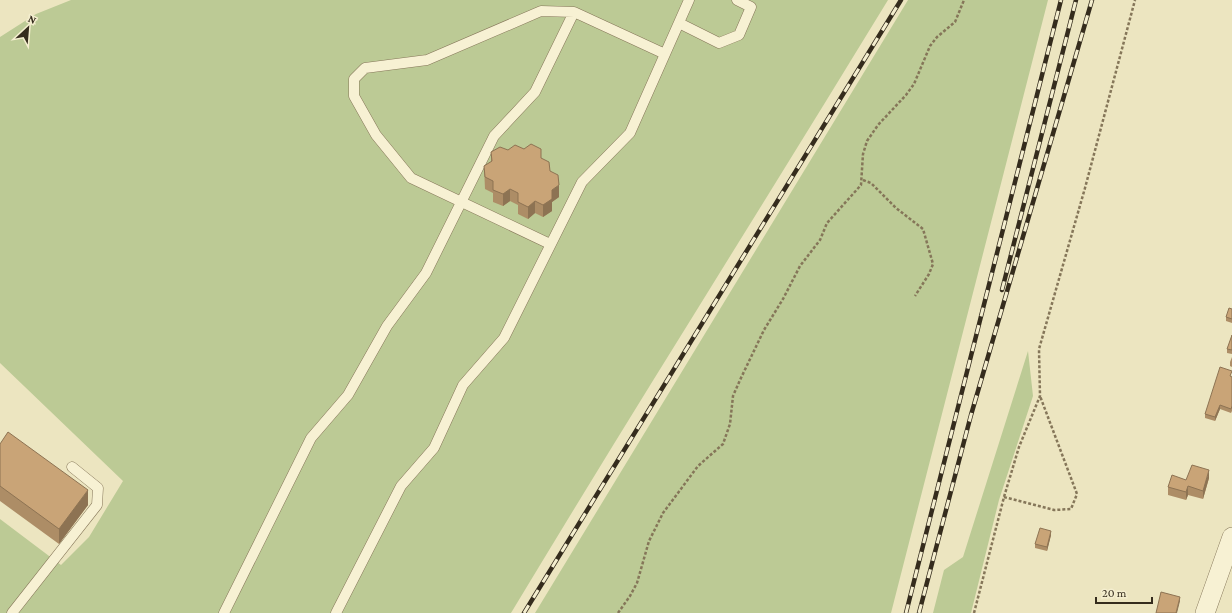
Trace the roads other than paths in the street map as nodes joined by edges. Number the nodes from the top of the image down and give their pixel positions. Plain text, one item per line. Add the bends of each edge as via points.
1 (690, 0) edge
2 (737, 0) edge
3 (574, 12) junction
4 (679, 23) junction
5 (665, 54) junction
6 (461, 202) junction
7 (550, 244) junction
8 (72, 467) dead end
9 (1232, 538) edge
10 (12, 613) edge
11 (224, 613) edge
12 (336, 613) edge
13 (1205, 613) edge

1 - 4 lane
2 - 4 lane via 751,7 739,35 719,43
3 - 5 lane
3 - 6 lane via 535,92 494,136
3 - 6 lane via 542,11 427,60 365,68 354,79 354,96 376,136 411,178
4 - 5 lane
5 - 7 lane via 630,133 582,182
6 - 7 lane
6 - 11 lane via 426,272 387,326 348,395 311,438
7 - 12 lane via 504,338 463,385 434,448 400,486
8 - 10 lane via 98,488 97,505
9 - 13 street

